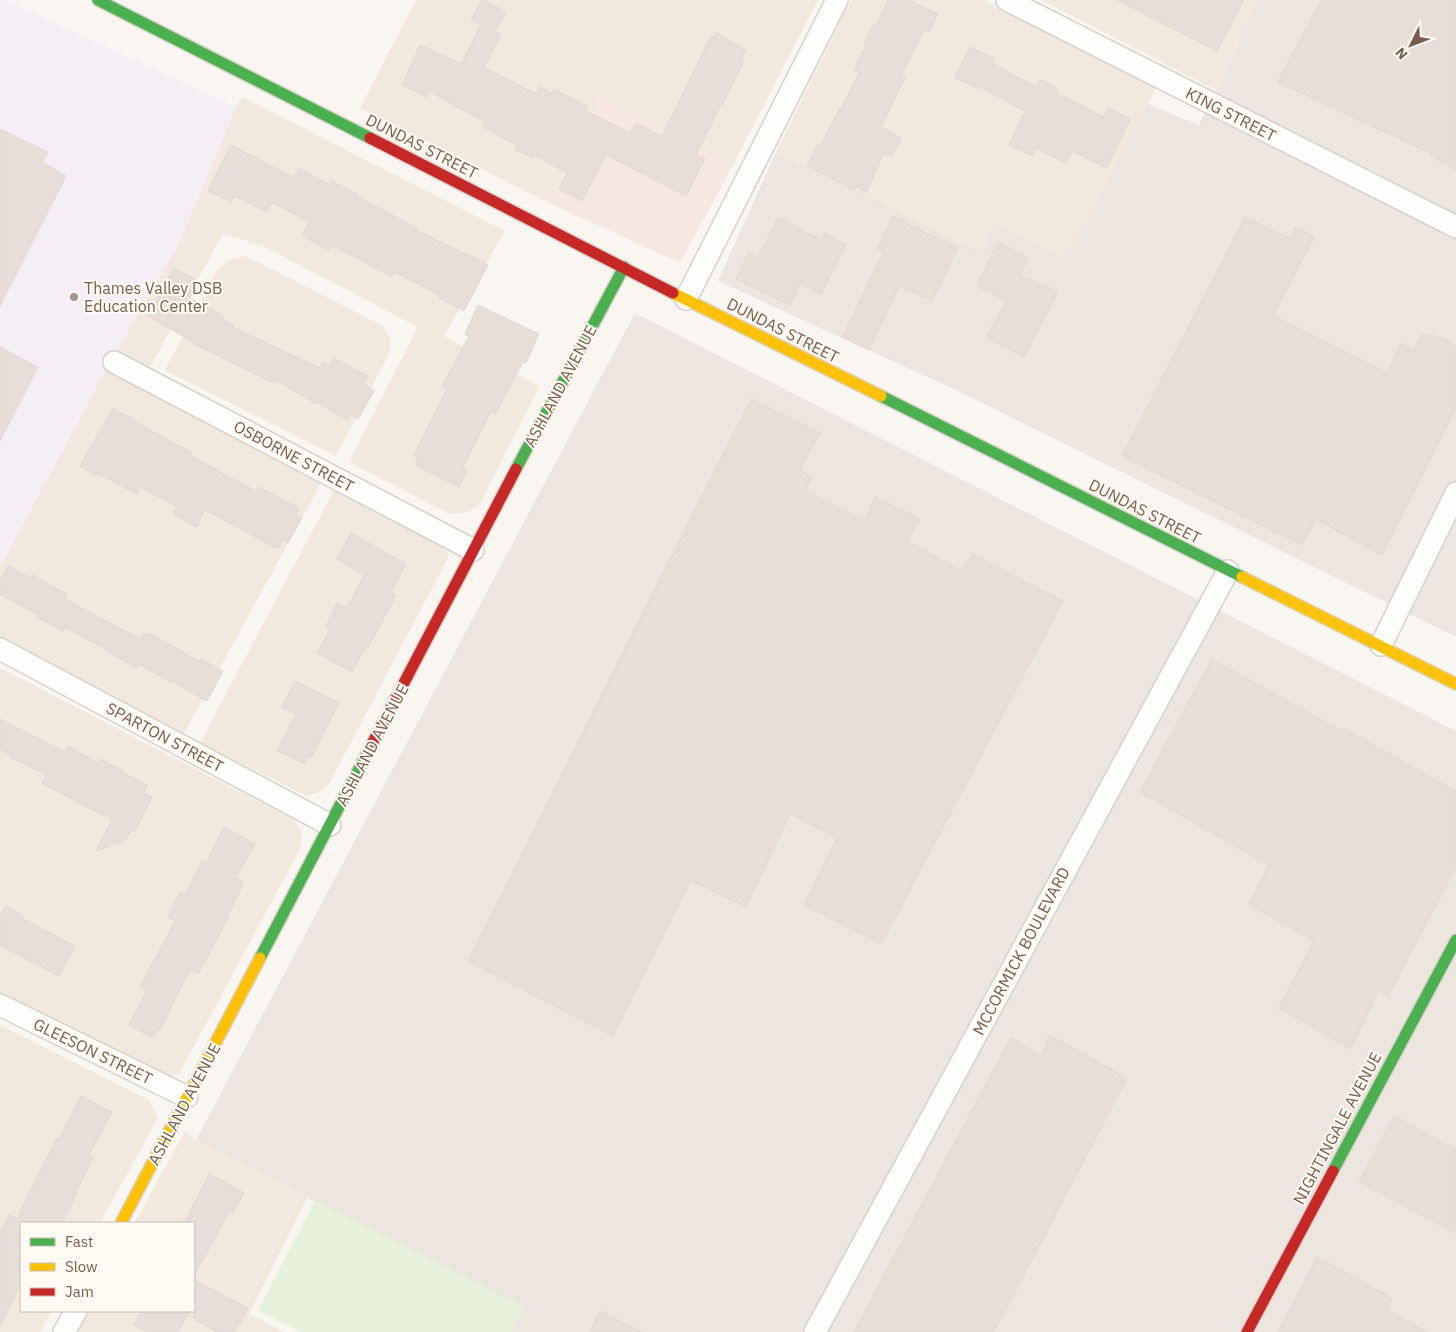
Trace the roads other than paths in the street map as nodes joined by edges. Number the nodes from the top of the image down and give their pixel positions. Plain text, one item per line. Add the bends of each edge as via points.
1 (98, 0) edge
2 (837, 0) edge
3 (1007, 0) edge
4 (1456, 227) edge
5 (624, 267) junction
6 (686, 299) junction
7 (114, 362) dead end
8 (1456, 493) edge
9 (474, 550) junction
10 (1228, 571) junction
11 (1381, 645) junction
12 (0, 648) edge
13 (1456, 684) edge
14 (330, 825) junction
15 (1456, 940) edge
16 (0, 1005) edge
17 (187, 1098) junction
18 (122, 1222) edge
19 (75, 1312) edge
20 (64, 1332) edge
21 (815, 1332) edge
22 (1248, 1332) edge

1 - 5 street, DUNDAS STREET
2 - 6 street
3 - 4 street, KING STREET
5 - 6 street, DUNDAS STREET
5 - 9 street, ASHLAND AVENUE
6 - 10 street, DUNDAS STREET
7 - 9 street, OSBORNE STREET
8 - 11 street
9 - 14 street, ASHLAND AVENUE
10 - 11 street, DUNDAS STREET
10 - 21 street, MCCORMICK BOULEVARD
11 - 13 street, DUNDAS STREET
12 - 14 street, SPARTON STREET
14 - 17 street, ASHLAND AVENUE
15 - 22 street, NIGHTINGALE AVENUE
16 - 17 street, GLEESON STREET
17 - 18 street, ASHLAND AVENUE
19 - 20 street

